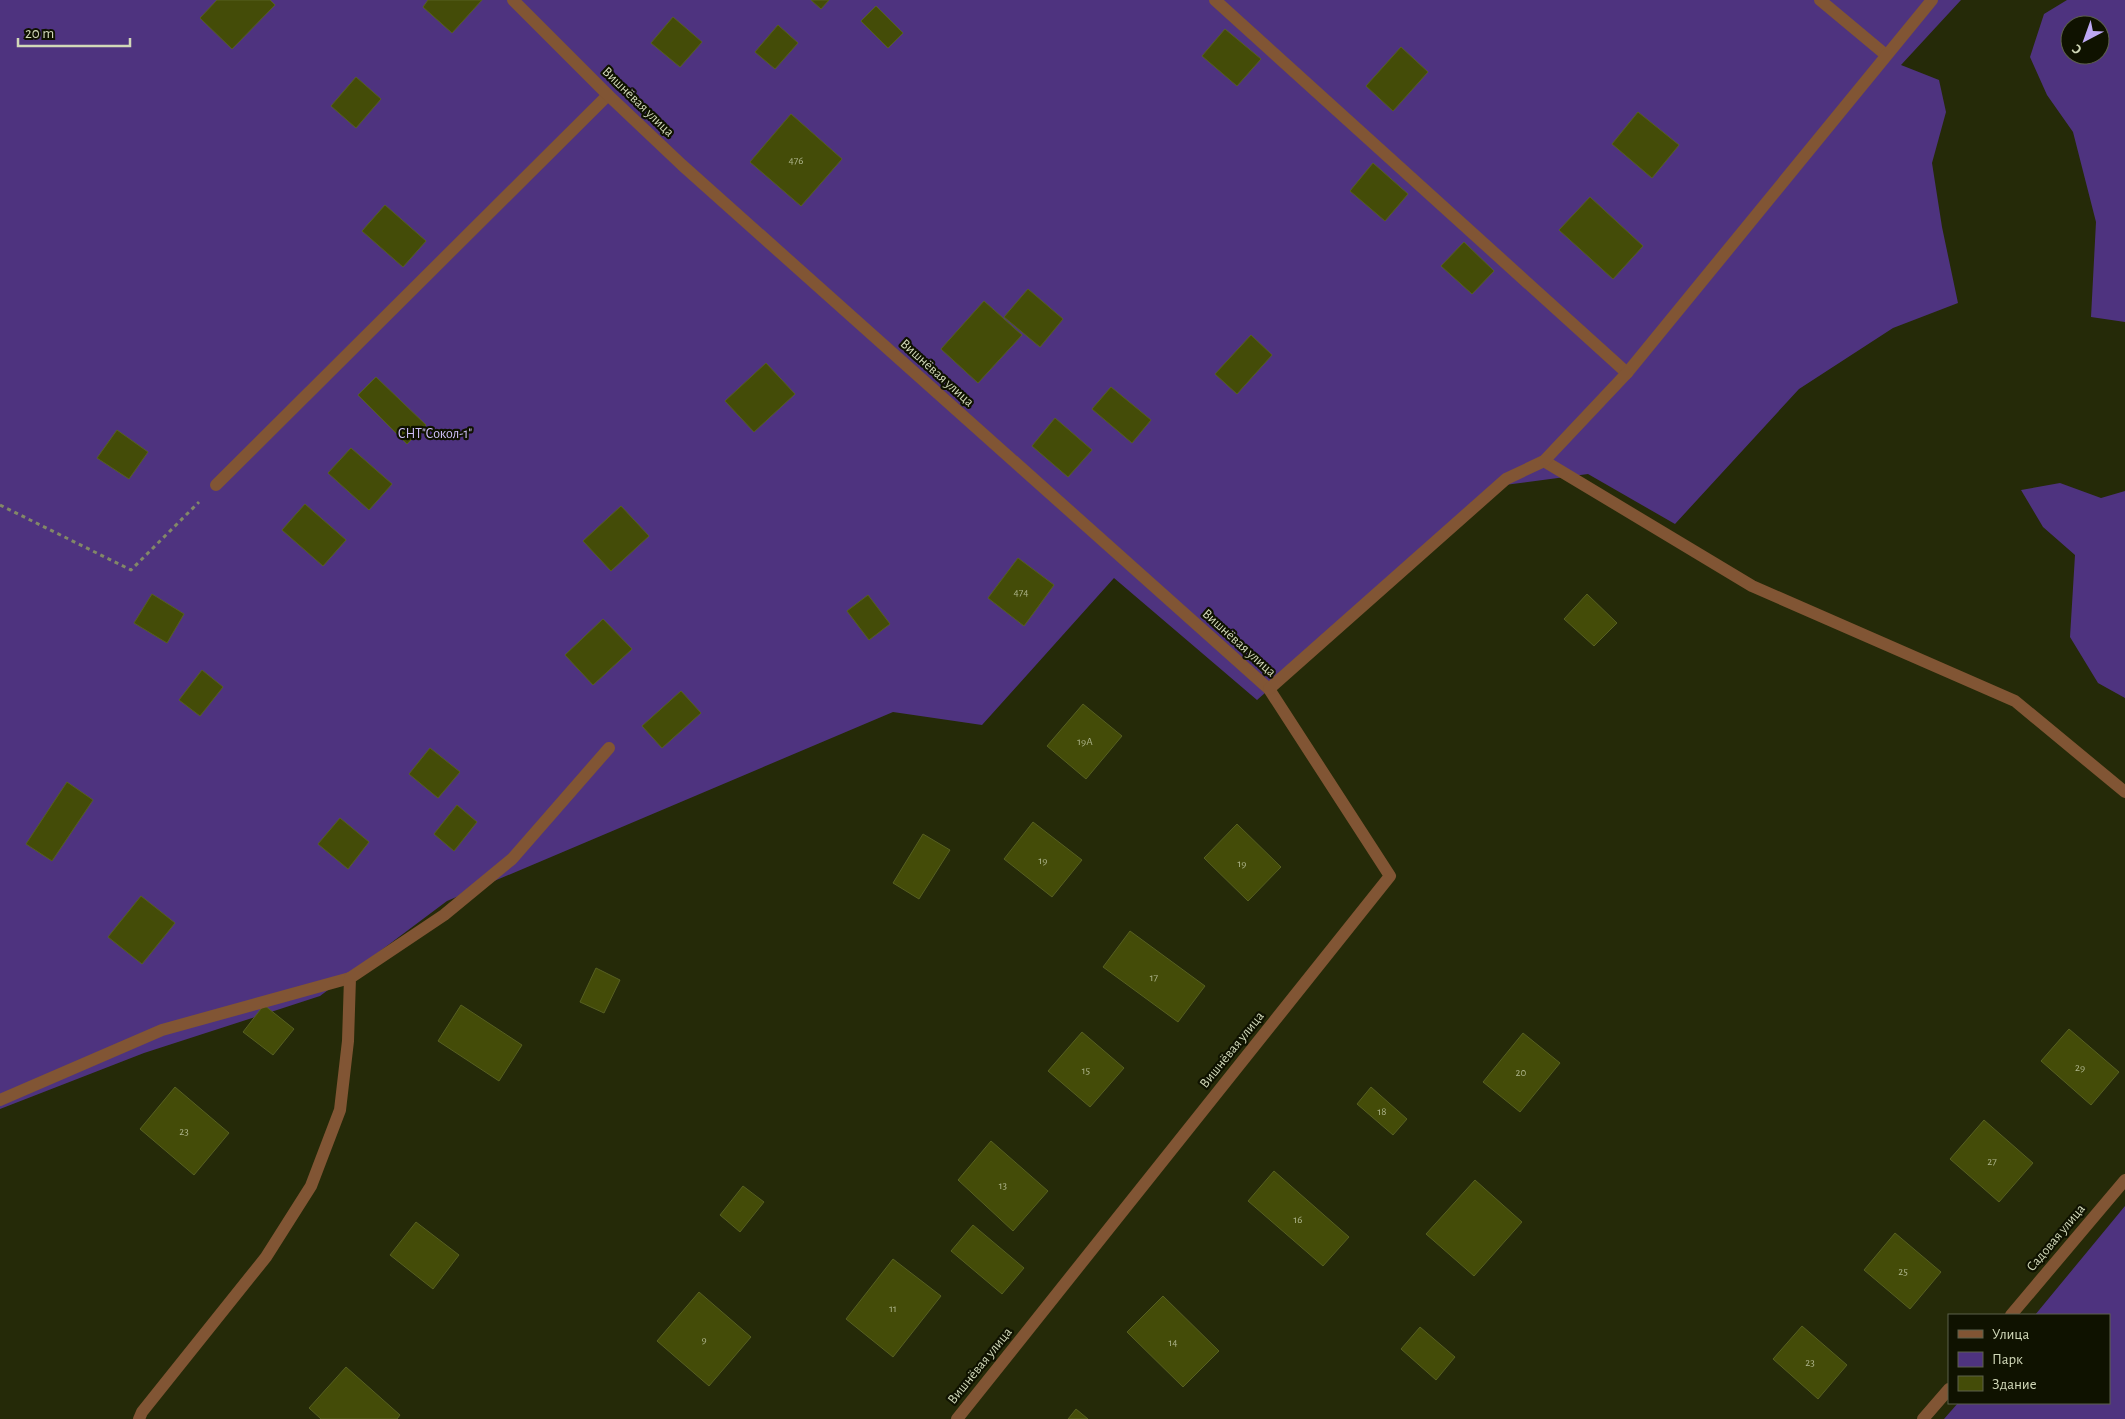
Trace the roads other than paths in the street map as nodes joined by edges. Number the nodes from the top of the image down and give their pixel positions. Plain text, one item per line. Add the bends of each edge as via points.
1 (513, 0) edge
2 (1215, 0) edge
3 (1820, 0) edge
4 (1932, 0) edge
5 (1886, 55) junction
6 (608, 95) junction
7 (1627, 373) junction
8 (1544, 461) junction
9 (216, 485) road end
10 (1269, 689) junction
11 (609, 748) dead end
12 (2125, 792) edge
13 (350, 978) junction
14 (0, 1100) edge
15 (2125, 1180) edge
16 (2012, 1314) edge
17 (1948, 1390) edge
18 (139, 1419) edge
19 (957, 1419) edge
20 (1923, 1419) edge

1 - 6 street, Вишнёвая улица
2 - 7 street
3 - 5 street
4 - 5 street
5 - 7 street
6 - 9 street
6 - 10 street, Вишнёвая улица via 682,165
7 - 8 street
8 - 10 street via 1506,478
8 - 12 street via 1752,586 2015,702
10 - 19 street, Вишнёвая улица via 1390,876
11 - 13 street via 512,859 444,915
13 - 14 street via 162,1030
13 - 18 street via 348,1041 340,1110 311,1186 266,1257
15 - 16 street, Садовая улица
17 - 20 street

